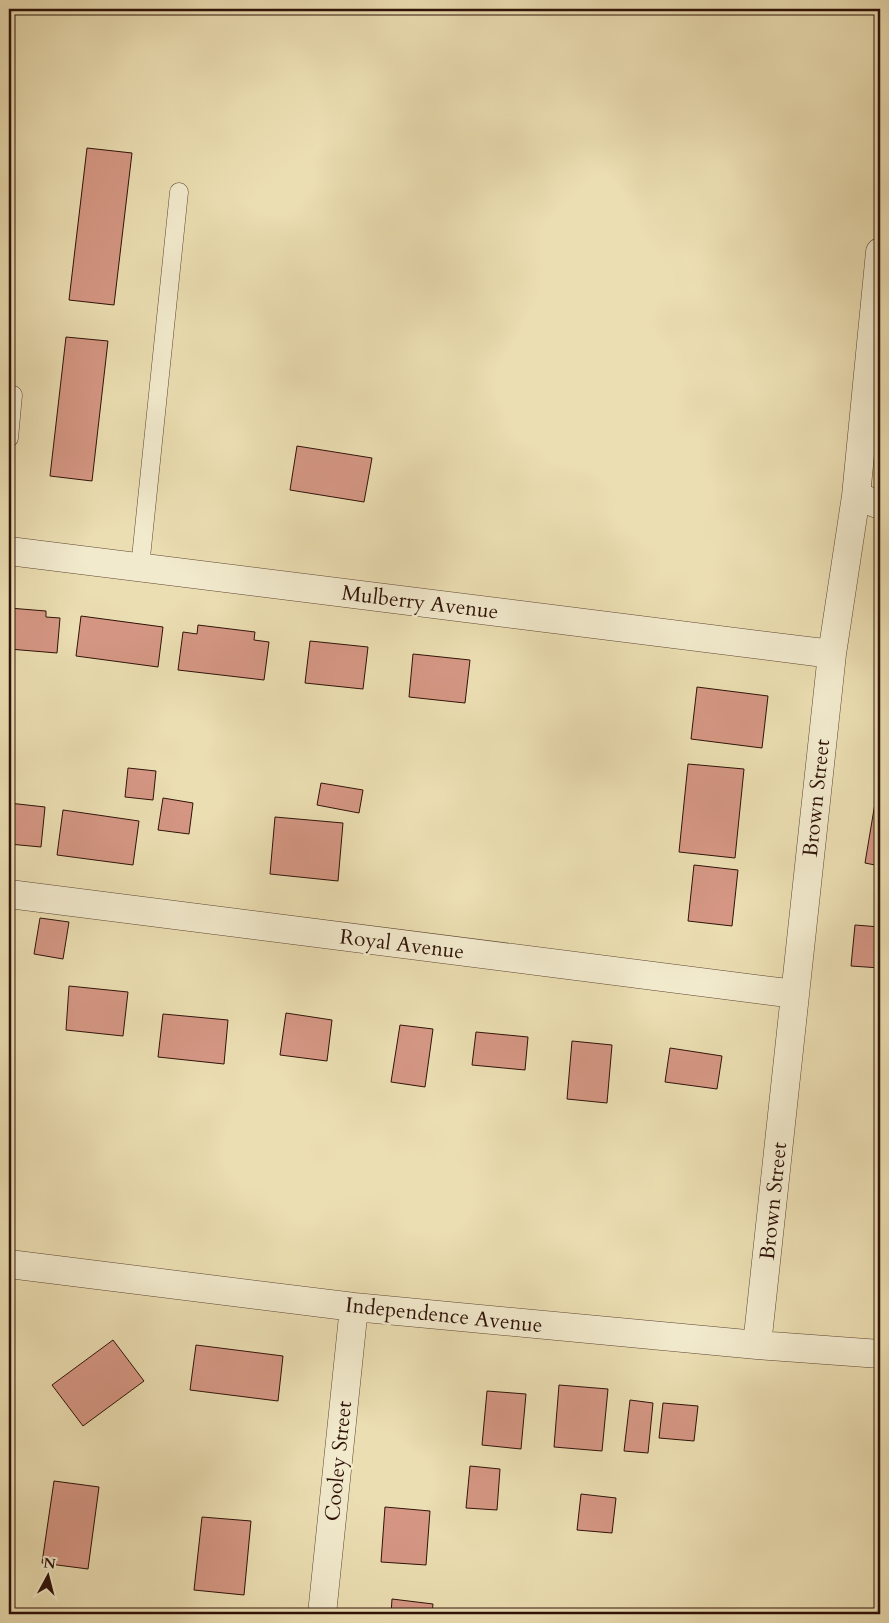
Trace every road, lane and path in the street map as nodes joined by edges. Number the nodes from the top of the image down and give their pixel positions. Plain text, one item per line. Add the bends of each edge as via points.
1 (179, 192) dead end
2 (880, 252) edge
3 (13, 395) dead end
4 (9, 438) edge
5 (868, 501) edge
6 (9, 551) edge
7 (140, 567) junction
8 (832, 654) junction
9 (9, 894) edge
10 (795, 994) junction
11 (9, 1264) edge
12 (354, 1307) junction
13 (758, 1345) junction
14 (880, 1354) edge
15 (322, 1614) edge

1 - 7 lane
2 - 5 street, Brown Street
3 - 4 lane
5 - 8 street, Brown Street
6 - 7 street, Mulberry Avenue
7 - 8 street, Mulberry Avenue
8 - 10 street, Brown Street
9 - 10 street, Royal Avenue
10 - 13 street, Brown Street
11 - 12 street, Independence Avenue
12 - 13 street, Independence Avenue
12 - 15 street, Cooley Street
13 - 14 street, Independence Avenue

